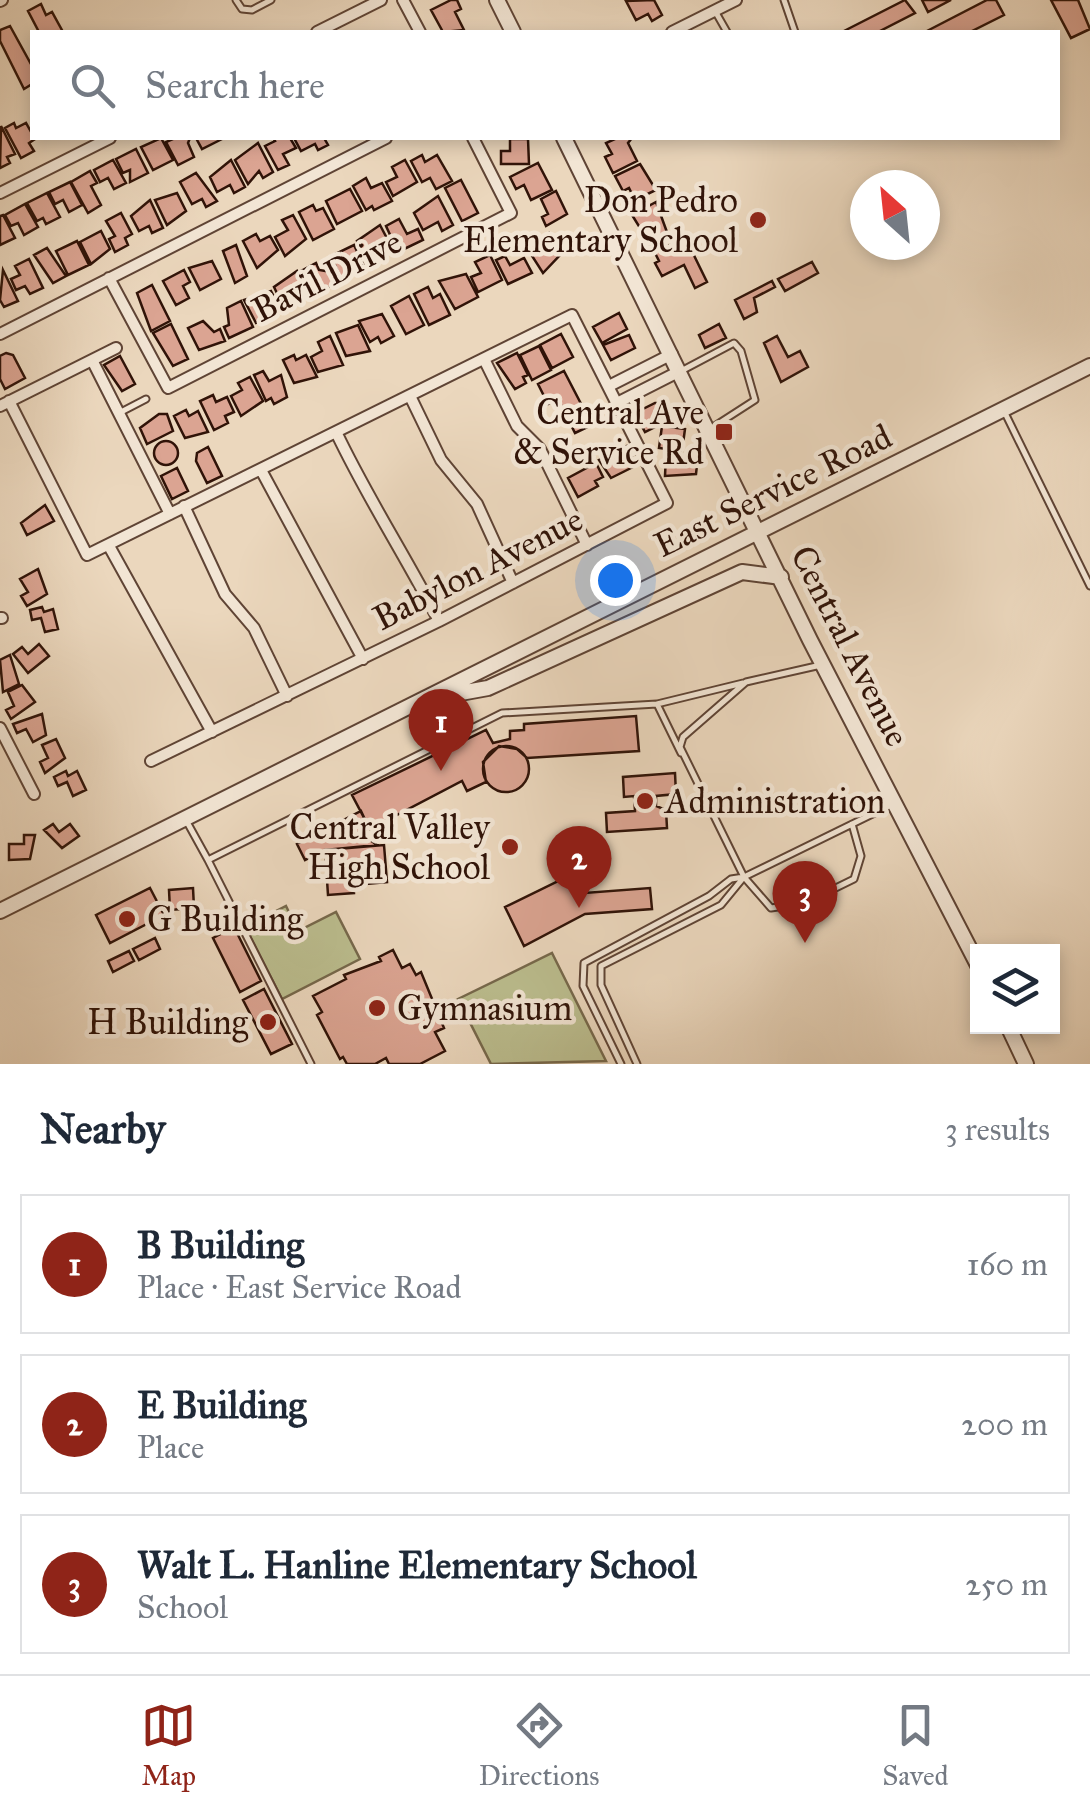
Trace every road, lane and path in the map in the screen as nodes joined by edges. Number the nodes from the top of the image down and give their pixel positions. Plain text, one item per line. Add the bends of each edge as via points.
1 (236, 0) edge
2 (271, 0) edge
3 (381, 0) edge
4 (404, 0) edge
5 (498, 0) edge
6 (736, 0) edge
7 (784, 0) edge
8 (715, 11) junction
9 (321, 30) edge
10 (419, 30) edge
11 (512, 30) edge
12 (676, 30) edge
13 (727, 30) edge
14 (793, 30) edge
15 (106, 140) edge
16 (382, 140) edge
17 (474, 140) edge
18 (565, 140) edge
19 (0, 193) edge
20 (109, 278) junction
21 (0, 334) edge
22 (116, 348) dead end
23 (672, 354) junction
24 (484, 359) junction
25 (92, 360) junction
26 (1090, 366) edge
27 (680, 371) junction
28 (609, 386) junction
29 (410, 396) junction
30 (146, 399) dead end
31 (617, 403) junction
32 (5, 404) edge
33 (1004, 410) junction
34 (118, 413) junction
35 (709, 429) junction
36 (337, 434) junction
37 (262, 470) junction
38 (184, 506) junction
39 (170, 514) junction
40 (758, 531) junction
41 (587, 545) junction
42 (109, 546) junction
43 (781, 577) junction
44 (513, 582) junction
45 (1090, 586) edge
46 (438, 622) junction
47 (363, 658) junction
48 (824, 664) junction
49 (746, 682) junction
50 (287, 696) junction
51 (417, 700) junction
52 (656, 704) junction
53 (0, 728) edge
54 (212, 732) junction
55 (681, 753) junction
56 (151, 762) dead end
57 (34, 794) dead end
58 (896, 802) junction
59 (186, 819) junction
60 (852, 824) junction
61 (208, 860) junction
62 (744, 876) junction
63 (0, 911) edge
64 (970, 949) edge
65 (1012, 1034) edge
66 (311, 1064) edge
67 (621, 1064) edge
68 (637, 1064) edge
69 (1026, 1064) edge

1 - 2 lane via 252,10
3 - 9 street
4 - 10 street
5 - 11 street
6 - 8 street
7 - 14 lane
8 - 12 street
8 - 13 lane
15 - 19 street
16 - 20 street
17 - 20 street, Bavil Drive via 512,214 168,388
18 - 23 street, Central Avenue
20 - 21 street
22 - 25 street
23 - 27 street, Central Avenue
23 - 28 street
24 - 28 street, Babylon Avenue via 572,315
24 - 29 street, Babylon Avenue
24 - 41 street via 517,426 540,449
25 - 32 street
25 - 34 street
26 - 33 street, East Service Road
27 - 31 street
27 - 35 street, Central Avenue
27 - 35 lane via 739,346 755,400
28 - 31 street, Babylon Avenue
29 - 36 street, Babylon Avenue
29 - 44 street via 441,460 477,504
30 - 34 lane
31 - 41 street, Babylon Avenue via 667,503
32 - 42 street, Babylon Avenue via 87,555
33 - 40 street, East Service Road
33 - 45 lane
34 - 39 street
35 - 40 street, Central Avenue
36 - 37 street, Babylon Avenue
36 - 46 street
37 - 38 street, Babylon Avenue
37 - 47 street
38 - 39 street, Babylon Avenue
38 - 50 street via 225,594 254,628
39 - 42 street, Babylon Avenue
40 - 43 street, Central Avenue
40 - 51 street, East Service Road
41 - 44 street, Babylon Avenue
42 - 54 street
43 - 48 street, Central Avenue
43 - 51 street via 742,572 488,688
44 - 46 street, Babylon Avenue
46 - 47 street, Babylon Avenue
47 - 50 street, Babylon Avenue
48 - 49 lane
48 - 58 street, Central Avenue
49 - 52 lane
49 - 55 lane via 683,737
50 - 54 street, Babylon Avenue
51 - 59 street, East Service Road
52 - 55 lane
52 - 61 lane via 502,713
53 - 57 street
54 - 56 street, Babylon Avenue
55 - 62 lane
58 - 60 lane
58 - 64 street, Central Avenue
59 - 61 lane
59 - 63 street, East Service Road
60 - 62 lane
60 - 62 lane via 861,856 854,879 806,903 772,908
61 - 66 lane
62 - 67 lane via 584,963 583,986
62 - 68 lane via 720,905 601,966 601,985
65 - 69 street

